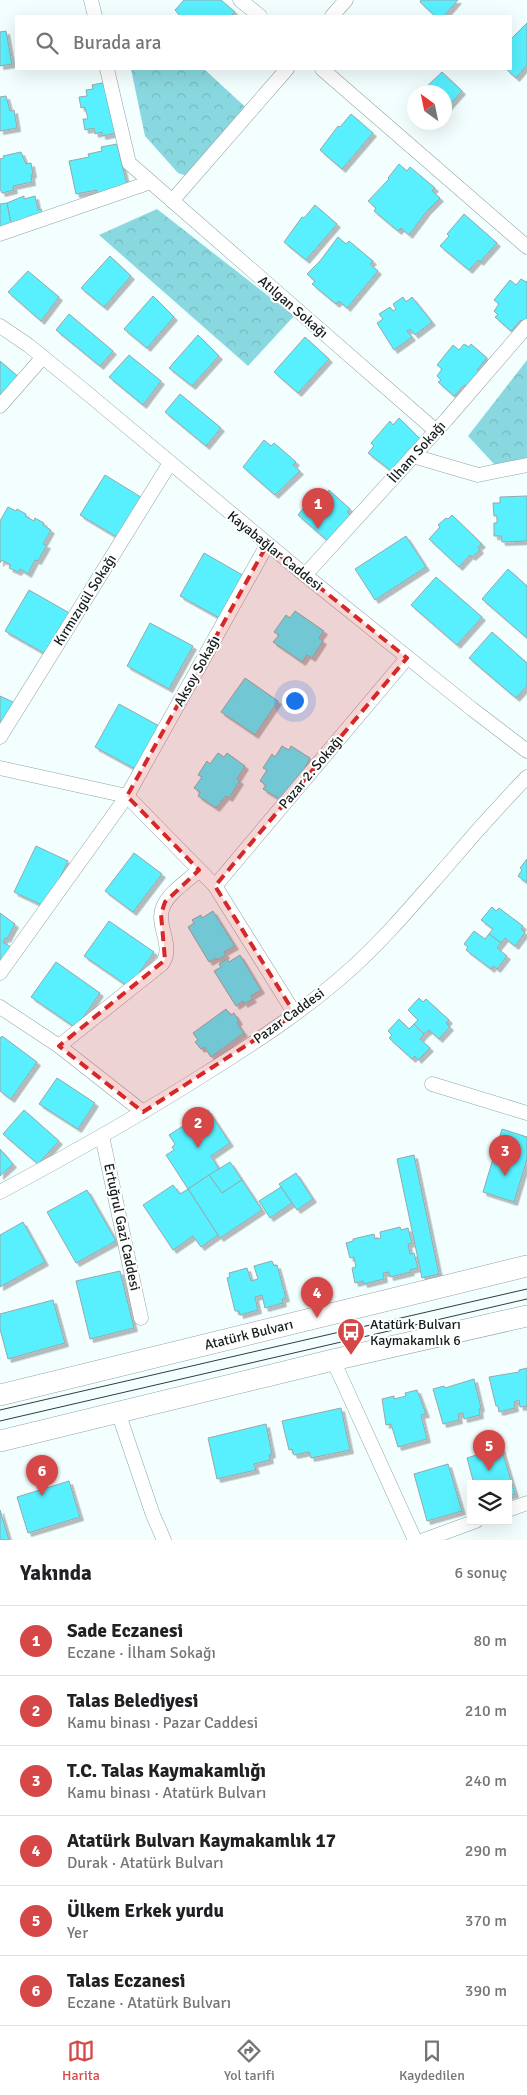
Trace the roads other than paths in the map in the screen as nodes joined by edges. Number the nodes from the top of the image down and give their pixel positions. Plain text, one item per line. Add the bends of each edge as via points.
1 (91, 0) edge
2 (240, 0) edge
3 (346, 0) edge
4 (95, 15) edge
5 (259, 15) edge
6 (333, 15) edge
7 (107, 70) edge
8 (286, 70) edge
9 (323, 70) edge
10 (150, 182) junction
11 (172, 201) junction
12 (0, 234) edge
13 (527, 247) edge
14 (0, 316) edge
15 (0, 326) edge
16 (527, 326) edge
17 (28, 345) junction
18 (43, 357) junction
19 (0, 406) edge
20 (436, 431) junction
21 (414, 456) junction
22 (170, 463) junction
23 (527, 465) edge
24 (268, 545) junction
25 (305, 575) junction
26 (407, 658) junction
27 (0, 737) edge
28 (527, 751) edge
29 (0, 768) edge
30 (527, 777) edge
31 (127, 796) junction
32 (199, 870) junction
33 (214, 886) junction
34 (0, 973) edge
35 (0, 1008) edge
36 (295, 1014) junction
37 (59, 1046) junction
38 (432, 1084) dead end
39 (143, 1112) junction
40 (527, 1113) edge
41 (102, 1136) junction
42 (0, 1192) edge
43 (522, 1265) edge
44 (141, 1318) dead end
45 (524, 1319) edge
46 (334, 1360) junction
47 (0, 1395) edge
48 (118, 1412) junction
49 (2, 1441) edge
50 (527, 1503) edge
51 (512, 1509) edge
52 (467, 1524) edge
53 (164, 1540) edge
54 (415, 1540) edge
55 (424, 1540) edge

1 - 4 street
2 - 5 street
3 - 6 street
7 - 10 street, Atılgan Sokağı via 129,163
8 - 11 street
9 - 13 street
10 - 11 street, Atılgan Sokağı
10 - 12 street
11 - 20 street, Atılgan Sokağı
14 - 17 street, Kayabağlar Caddesi
15 - 17 street, Kayabağlar Caddesi
16 - 20 street, İlham Sokağı
17 - 18 street, Kayabağlar Caddesi
18 - 19 street
18 - 22 street, Kayabağlar Caddesi
20 - 21 street, İlham Sokağı
21 - 23 street via 478,475
21 - 25 street, İlham Sokağı
22 - 24 street, Kayabağlar Caddesi
22 - 27 street, Kırmızıgül Sokağı
24 - 25 street, Kayabağlar Caddesi
24 - 31 street, Aksoy Sokağı
25 - 26 street, Kayabağlar Caddesi
26 - 28 street, Kayabağlar Caddesi
26 - 33 street, Pazar 2. Sokağı
29 - 31 street
30 - 36 street, Pazar Caddesi via 379,942
31 - 32 street
31 - 34 street, Aksoy Sokağı
32 - 33 street
32 - 37 street via 162,908 167,955 162,964
33 - 36 street
35 - 37 street
36 - 39 street, Pazar Caddesi via 233,1057
37 - 39 street
38 - 40 street
39 - 41 street, Pazar Caddesi
41 - 42 street, Pazar Caddesi
41 - 44 street, Ertuğrul Gazi Caddesi
43 - 47 main road, Atatürk Bulvarı
45 - 46 main road
46 - 48 main road
46 - 54 street
48 - 49 main road
48 - 53 street
50 - 51 street
52 - 55 street

